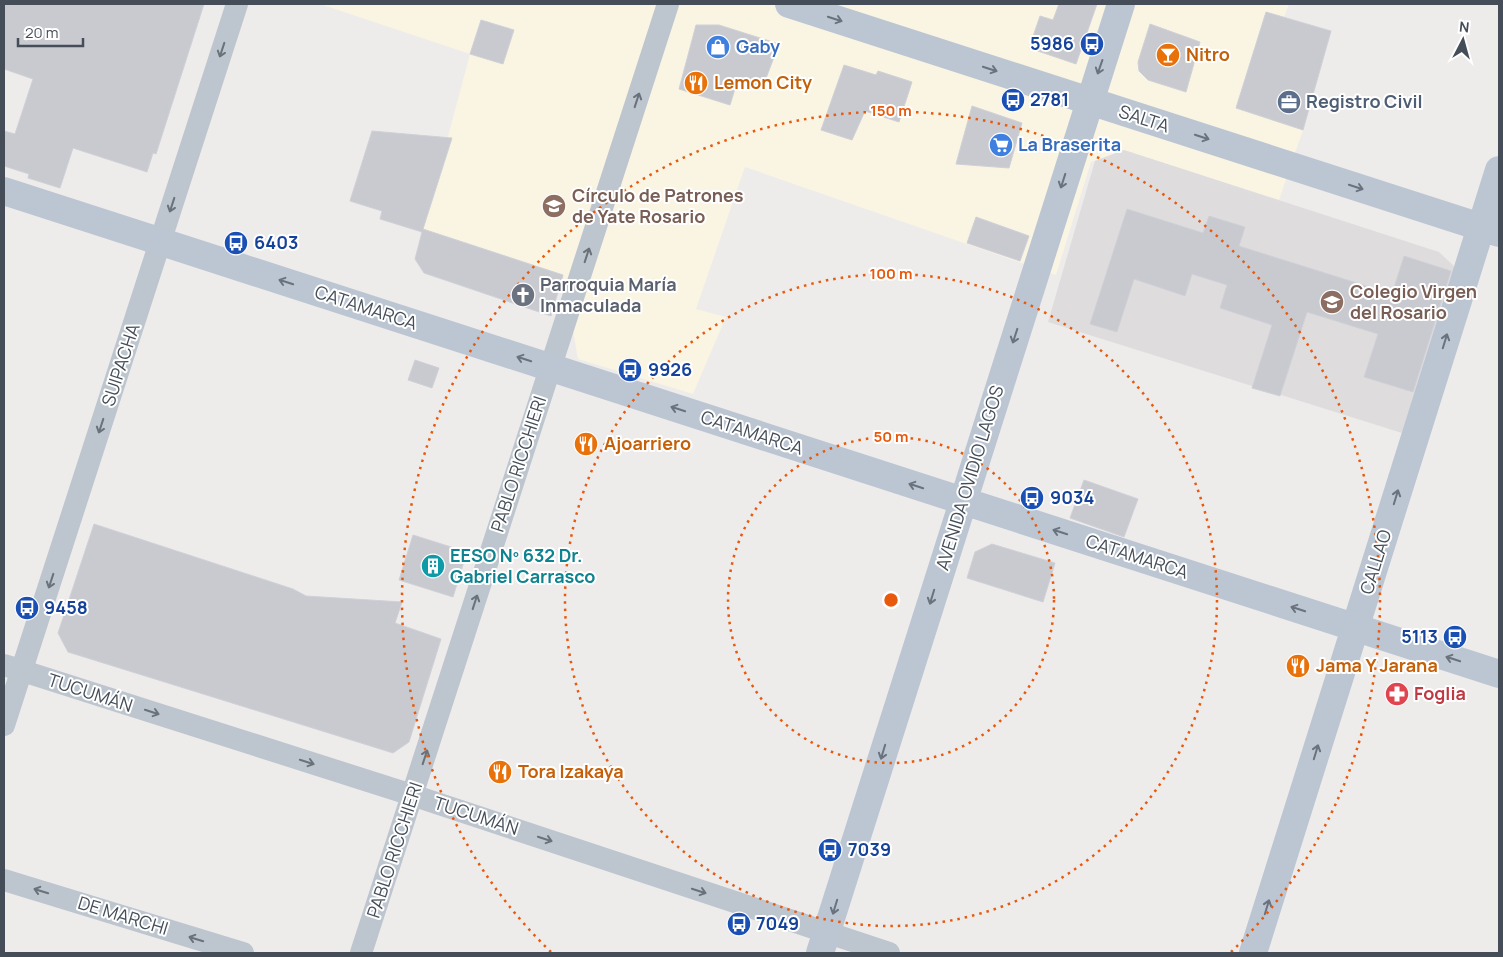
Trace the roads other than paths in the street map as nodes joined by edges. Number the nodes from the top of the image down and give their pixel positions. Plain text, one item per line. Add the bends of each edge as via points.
1 (237, 4) edge
2 (668, 4) edge
3 (789, 4) edge
4 (1121, 4) edge
5 (1088, 101) junction
6 (1499, 170) edge
7 (4, 191) edge
8 (1490, 230) edge
9 (160, 242) junction
10 (551, 368) junction
11 (962, 501) junction
12 (1355, 628) junction
13 (13, 668) edge
14 (1499, 674) edge
15 (4, 726) edge
16 (412, 795) junction
17 (4, 880) edge
18 (823, 943) edge
19 (243, 953) edge
20 (361, 953) edge
21 (889, 953) edge
22 (1253, 953) edge

1 -> 9 street, SUIPACHA
10 -> 2 street, PABLO RICCHIERI
3 -> 5 main road, SALTA
4 -> 5 main road, AVENIDA OVIDIO LAGOS
5 -> 8 main road, SALTA
5 -> 11 main road, AVENIDA OVIDIO LAGOS
6 - 8 main road, CALLAO
7 - 9 main road, CATAMARCA
12 -> 8 main road, CALLAO
10 -> 9 main road, CATAMARCA
9 -> 13 street, SUIPACHA
11 -> 10 main road, CATAMARCA
16 -> 10 street, PABLO RICCHIERI
12 -> 11 main road, CATAMARCA
11 -> 18 main road, AVENIDA OVIDIO LAGOS
14 -> 12 main road, CATAMARCA
22 -> 12 main road, CALLAO
13 - 15 street, SUIPACHA
13 -> 16 street, TUCUMÁN
16 -> 18 street, TUCUMÁN
16 - 20 street, PABLO RICCHIERI
19 -> 17 street, DE MARCHI
18 - 21 street, TUCUMÁN

